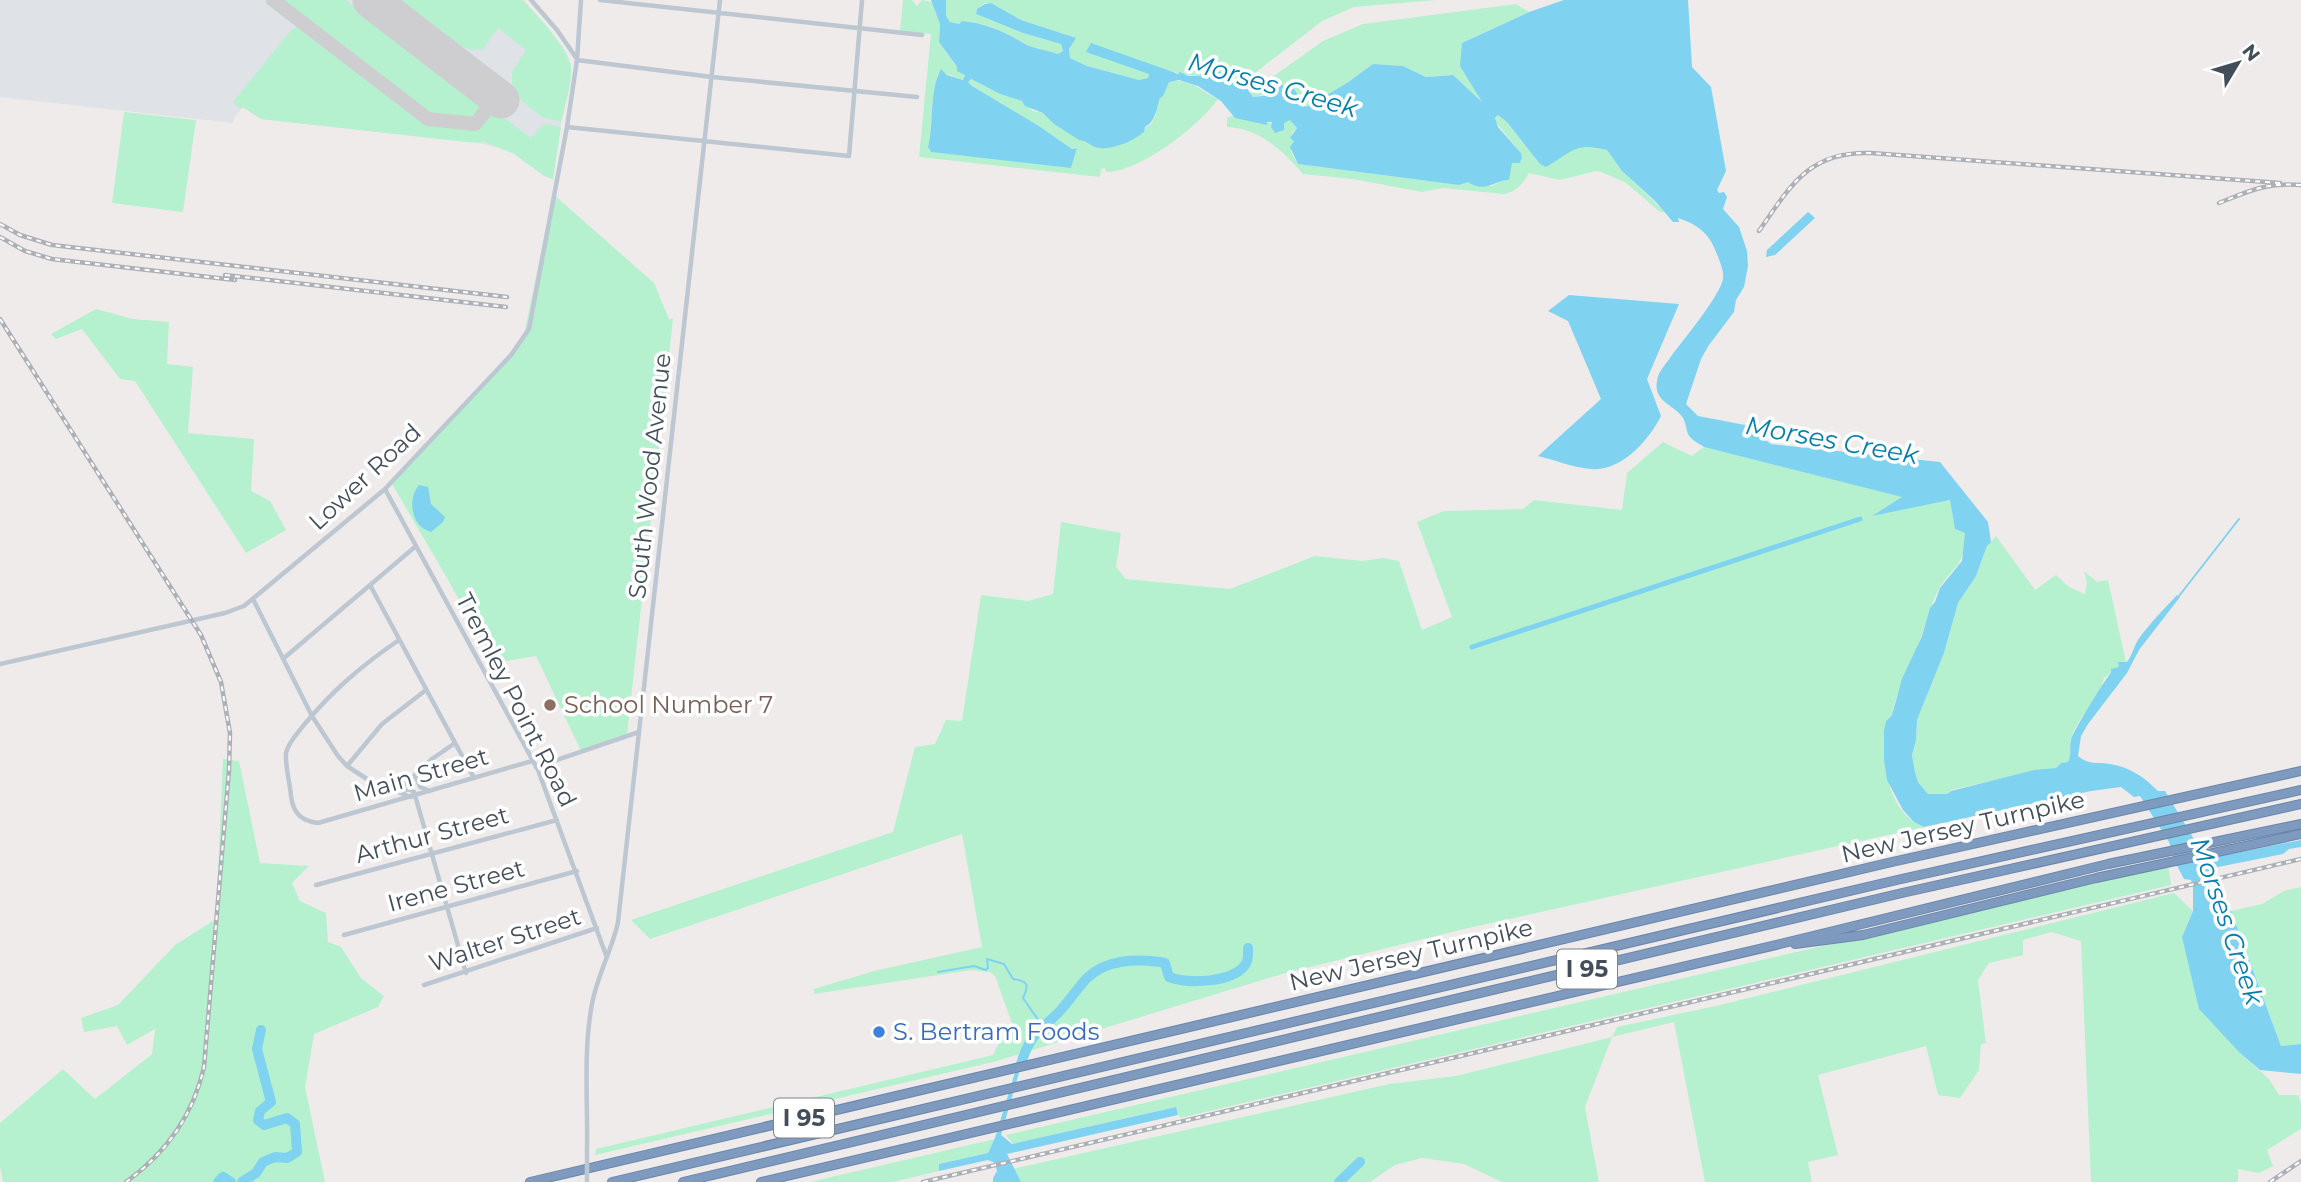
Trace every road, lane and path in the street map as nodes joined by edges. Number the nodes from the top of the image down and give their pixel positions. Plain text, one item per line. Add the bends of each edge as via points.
1 (531, 0) edge
2 (581, 0) edge
3 (600, 0) edge
4 (720, 0) edge
5 (862, 0) edge
6 (719, 13) junction
7 (859, 27) junction
8 (922, 35) dead end
9 (577, 60) junction
10 (712, 77) junction
11 (853, 90) junction
12 (917, 97) dead end
13 (567, 127) junction
14 (705, 142) junction
15 (385, 489) junction
16 (416, 546) junction
17 (370, 585) junction
18 (253, 599) junction
19 (399, 640) junction
20 (284, 658) junction
21 (0, 664) edge
22 (426, 690) junction
23 (312, 716) junction
24 (639, 732) junction
25 (455, 743) junction
26 (532, 761) junction
27 (347, 766) junction
28 (536, 767) junction
29 (418, 771) junction
30 (2301, 771) edge
31 (474, 778) junction
32 (2301, 790) edge
33 (397, 792) junction
34 (431, 792) junction
35 (414, 797) junction
36 (2301, 804) edge
37 (557, 820) junction
38 (2301, 824) edge
39 (2301, 834) edge
40 (432, 854) junction
41 (577, 872) junction
42 (316, 885) dead end
43 (447, 907) junction
44 (597, 928) junction
45 (344, 935) dead end
46 (1780, 944) junction
47 (606, 955) junction
48 (466, 973) junction
49 (424, 985) dead end
50 (530, 1182) edge
51 (587, 1182) edge
52 (612, 1182) edge
53 (683, 1182) edge
54 (761, 1182) edge

1 - 9 street
2 - 9 street, Lower Road
3 - 6 street
4 - 6 street, South Wood Avenue
5 - 7 street
6 - 7 street
6 - 10 street, South Wood Avenue
7 - 8 street
7 - 11 street
9 - 10 street
9 - 13 street, Lower Road
10 - 11 street
10 - 14 street, South Wood Avenue
11 - 12 street
11 - 14 street via 849,156
13 - 14 street
13 - 15 street, Lower Road via 529,329 511,355
14 - 24 street, South Wood Avenue
15 - 16 street, Tremley Point Road
15 - 18 street, Lower Road
16 - 17 street
16 - 26 street, Tremley Point Road
17 - 19 street
17 - 20 street
18 - 20 street
18 - 21 street, Lower Road via 233,611
19 - 22 street
19 - 23 street via 354,672
20 - 23 street
22 - 25 street
22 - 27 street via 383,724
23 - 27 street
23 - 35 street, Main Street via 286,754 293,808 307,822
24 - 28 street
24 - 47 street, South Wood Avenue via 618,922
25 - 29 street
25 - 31 street
26 - 28 street, Tremley Point Road
26 - 31 street, Main Street
27 - 33 street
28 - 37 street, Tremley Point Road
29 - 33 street
29 - 34 street via 420,787
30 - 50 highway, New Jersey Turnpike / I 95 via 1892,862
31 - 34 street, Main Street
32 - 52 highway, New Jersey Turnpike / I 95 via 1910,877
33 - 35 street
34 - 35 street, Main Street
35 - 40 street
36 - 53 highway, New Jersey Turnpike / I 95 via 1928,887
37 - 40 street, Arthur Street
37 - 41 street, Tremley Point Road
38 - 46 highway, I 95 via 2082,870
39 - 46 highway via 2096,877 1863,935
40 - 42 street, Arthur Street
40 - 43 street
41 - 43 street, Irene Street
41 - 44 street, Tremley Point Road
43 - 45 street, Irene Street
43 - 48 street
44 - 47 street, Tremley Point Road
44 - 48 street, Walter Street
46 - 54 highway, I 95
47 - 51 street, bridge via 588,1040
48 - 49 street, Walter Street

